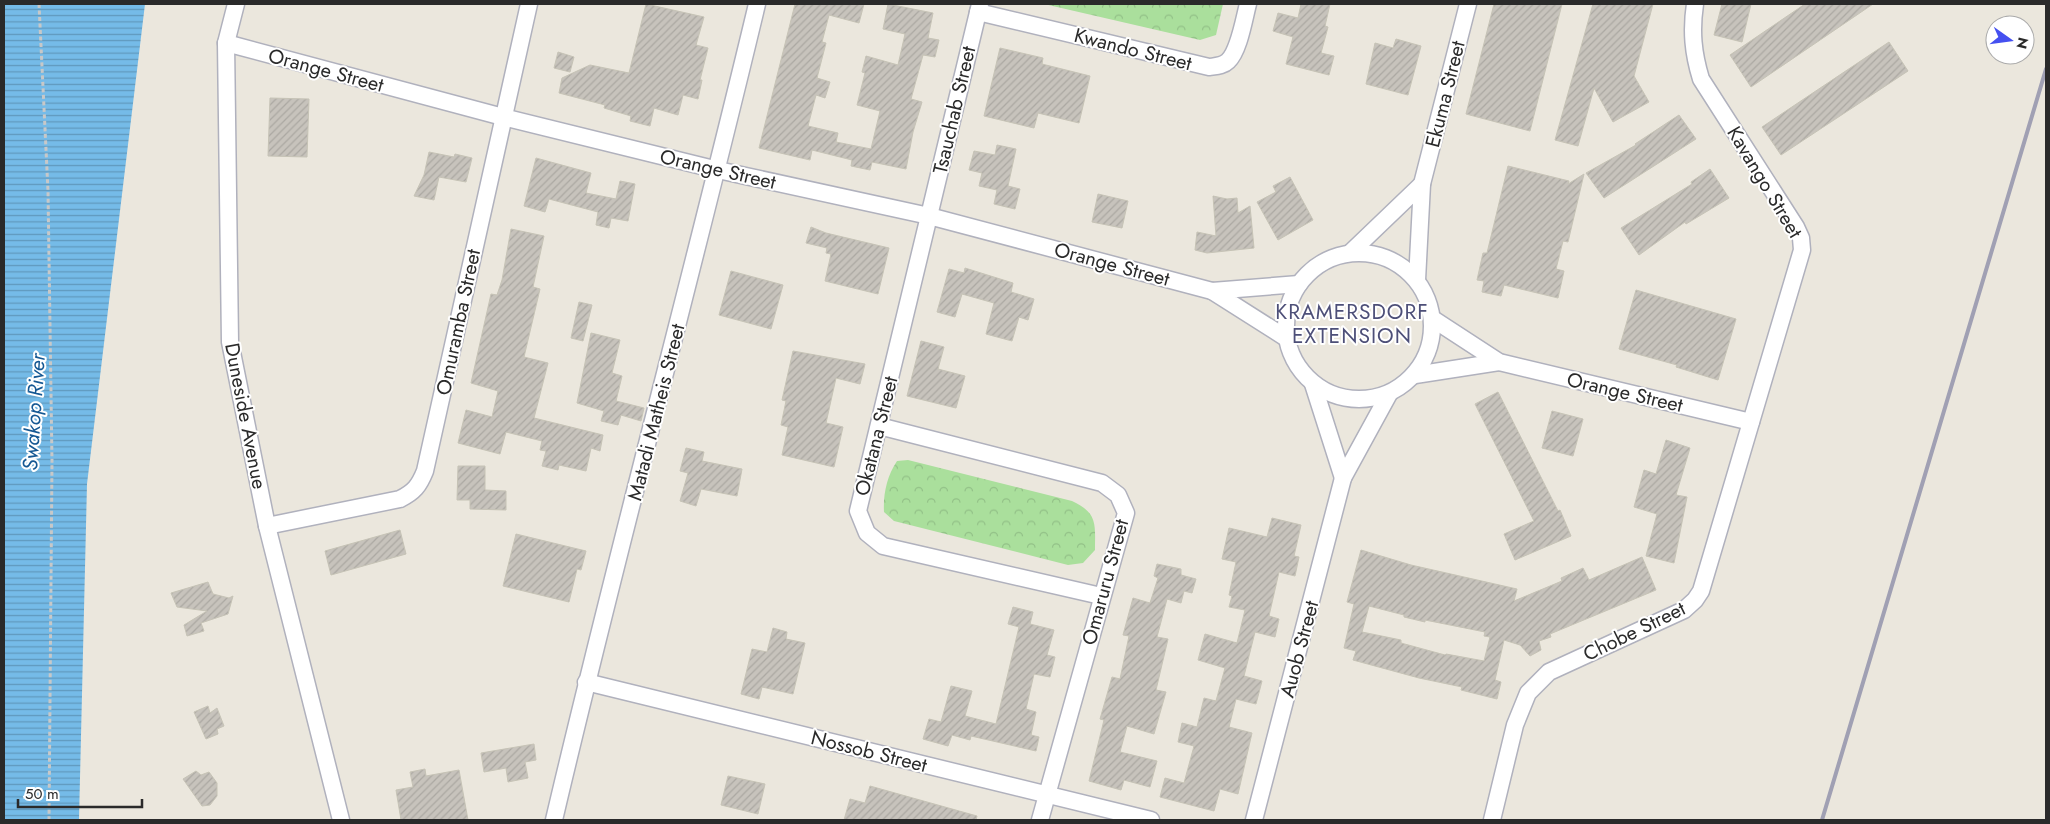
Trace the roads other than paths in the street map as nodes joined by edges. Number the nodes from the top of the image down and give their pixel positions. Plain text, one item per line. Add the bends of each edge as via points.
1 (236, 4) edge
2 (529, 4) edge
3 (757, 4) edge
4 (1248, 4) edge
5 (1468, 4) edge
6 (1695, 4) edge
7 (979, 8) edge
8 (226, 43) junction
9 (502, 118) junction
10 (718, 170) junction
11 (1422, 184) junction
12 (929, 216) junction
13 (1350, 253) junction
14 (1417, 280) junction
15 (1299, 284) junction
16 (1212, 291) junction
17 (1433, 319) junction
18 (1286, 338) junction
19 (1499, 362) junction
20 (1415, 375) junction
21 (1313, 384) junction
22 (1389, 394) junction
23 (1751, 422) junction
24 (879, 426) junction
25 (1343, 478) junction
26 (268, 526) junction
27 (1102, 596) junction
28 (586, 682) junction
29 (1046, 794) junction
30 (341, 820) edge
31 (554, 820) edge
32 (1040, 820) edge
33 (1151, 820) edge
34 (1254, 820) edge
35 (1492, 820) edge

1 - 8 street, Duneside Avenue
2 - 9 street, Omuramba Street
3 - 10 street, Matadi Matheis Street
4 - 7 street, Kwando Street via 1235,52 1220,66 1209,67
5 - 11 street, Ekuma Street
6 - 23 street, Kavango Street via 1692,36 1701,79 1801,238 1802,250
7 - 12 street, Tsauchab Street
8 - 9 street, Orange Street
8 - 26 street, Duneside Avenue via 230,342
9 - 10 street, Orange Street
9 - 26 street, Omuramba Street via 420,484 400,499
10 - 12 street, Orange Street
10 - 28 street, Matadi Matheis Street
11 - 13 street
11 - 14 street, Ekuma Street
12 - 16 street, Orange Street
12 - 24 street, Okatana Street
13 - 14 street via 1375,254 1398,263
13 - 15 street via 1330,258
14 - 17 street via 1428,298
15 - 16 street, Orange Street
15 - 18 street via 1290,300
16 - 18 street, Orange Street
17 - 19 street, Orange Street
17 - 20 street via 1432,339 1426,358
18 - 21 street via 1300,371
19 - 20 street, Orange Street
19 - 23 street, Orange Street
20 - 22 street
21 - 22 street via 1349,400 1369,400
21 - 25 street
22 - 25 street, Auob Street
23 - 35 street, Chobe Street via 1701,591 1684,610 1549,672 1528,693 1515,725
24 - 27 street, Omaruru Street via 1102,483 1118,495 1126,513
24 - 27 street, Okatana Street via 858,511 867,533 883,546
25 - 34 street, Auob Street
26 - 30 street, Duneside Avenue
27 - 29 street, Omaruru Street
28 - 29 street, Nossob Street
28 - 31 street, Matadi Matheis Street
29 - 32 street, Omaruru Street
29 - 33 street, Nossob Street

